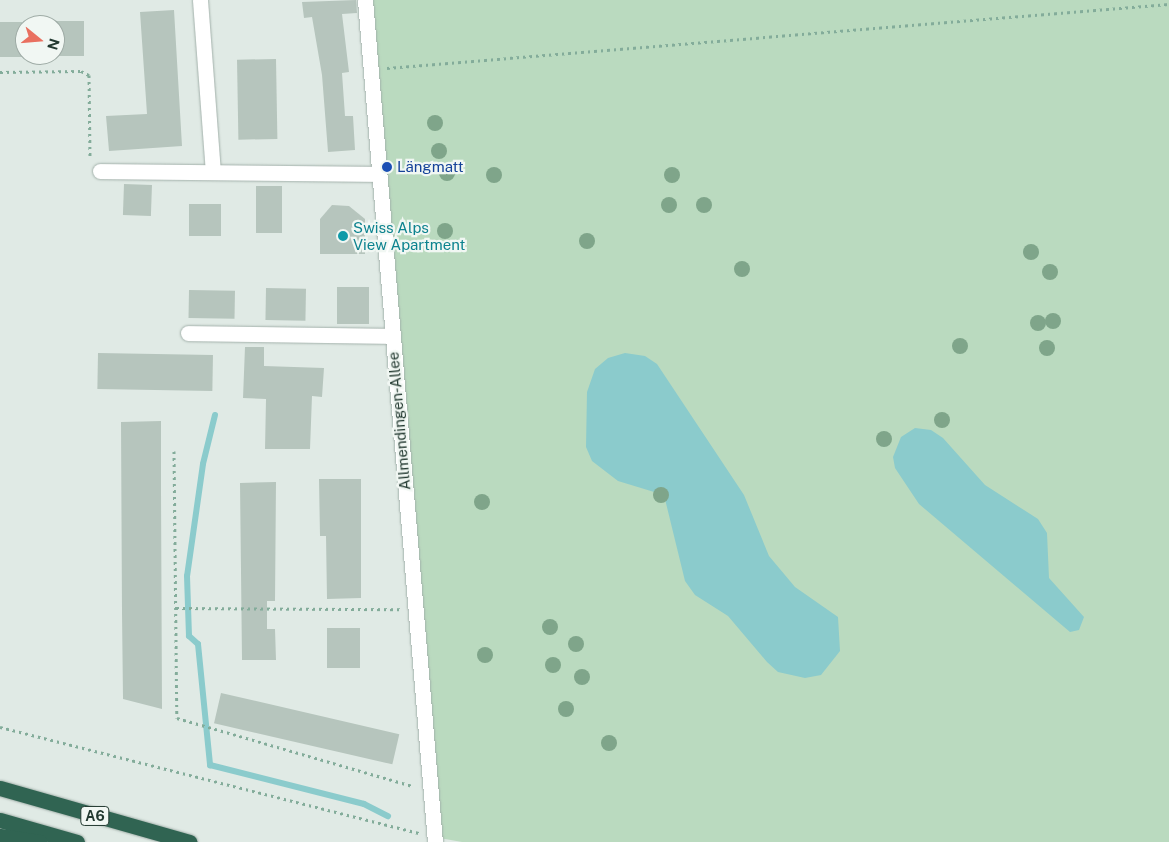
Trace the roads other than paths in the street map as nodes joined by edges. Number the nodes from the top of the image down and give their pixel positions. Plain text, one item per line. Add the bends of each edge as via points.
1 (200, 0) edge
2 (366, 0) edge
3 (100, 172) road end
4 (213, 172) junction
5 (378, 174) junction
6 (188, 333) dead end
7 (392, 336) junction
8 (0, 788) edge
9 (0, 820) edge
10 (0, 836) edge
11 (435, 840) edge
12 (40, 842) edge
13 (77, 842) edge
14 (189, 842) edge

1 - 4 street
2 - 5 street, Allmendingen-Allee
3 - 4 street
4 - 5 street
5 - 7 street, Allmendingen-Allee
6 - 7 street
7 - 11 street, Allmendingen-Allee
8 - 14 highway, A6
9 - 13 highway, A6
10 - 12 highway

